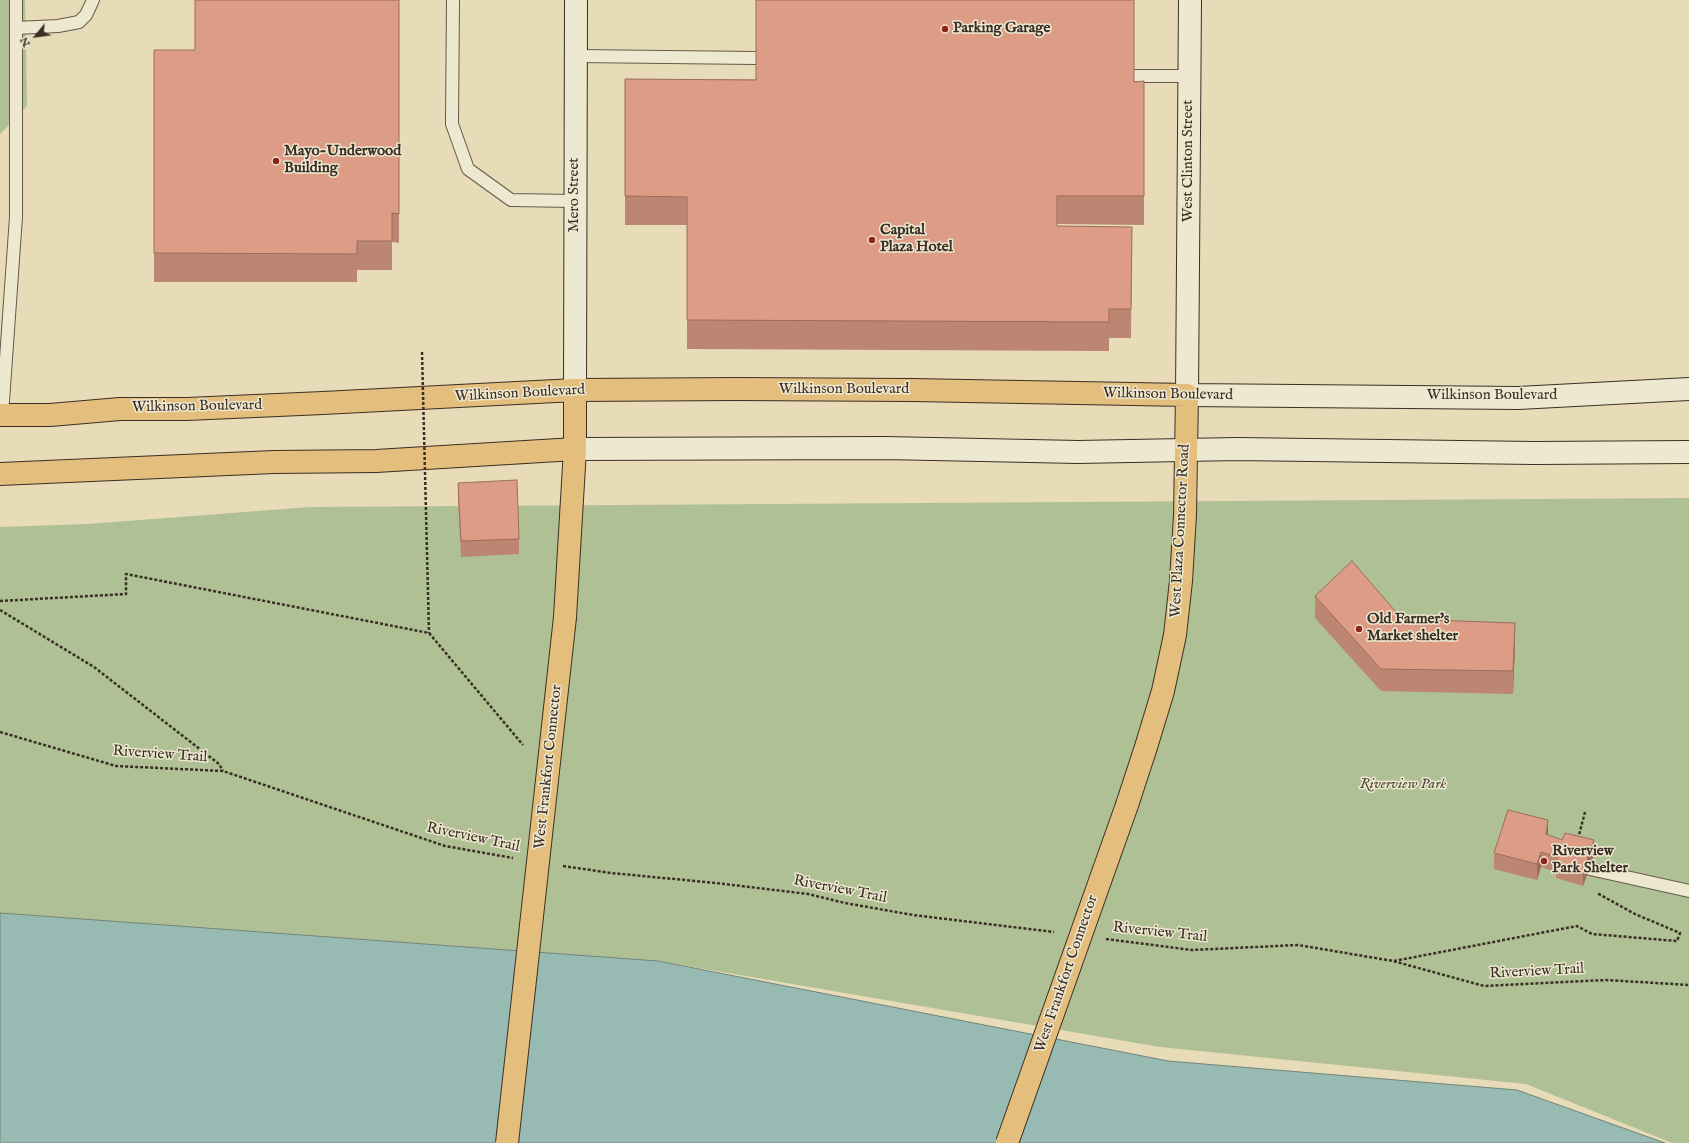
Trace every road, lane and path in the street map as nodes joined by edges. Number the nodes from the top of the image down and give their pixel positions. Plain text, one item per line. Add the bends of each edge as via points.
1 (16, 0) edge
2 (94, 0) edge
3 (453, 0) edge
4 (576, 0) edge
5 (1190, 0) edge
6 (16, 28) junction
7 (576, 56) junction
8 (756, 58) edge
9 (1133, 76) edge
10 (1190, 76) junction
11 (575, 201) junction
12 (422, 352) dead end
13 (1689, 388) edge
14 (575, 390) junction
15 (1187, 395) junction
16 (1, 415) edge
17 (575, 449) junction
18 (1186, 450) junction
19 (1689, 452) edge
20 (0, 474) edge
21 (0, 601) edge
22 (0, 610) edge
23 (429, 633) junction
24 (0, 732) edge
25 (523, 745) dead end
26 (223, 771) junction
27 (1127, 805) joint
28 (1585, 812) dead end
29 (1577, 843) edge
30 (517, 858) dead end
31 (556, 865) dead end
32 (1590, 869) edge
33 (1689, 891) edge
34 (1596, 893) dead end
35 (1058, 933) dead end
36 (1104, 938) dead end
37 (1393, 961) junction
38 (1689, 985) edge
39 (507, 1143) edge
40 (1007, 1143) edge

1 - 6 lane
2 - 6 lane via 79,22
3 - 11 lane via 452,124 468,169 511,200
4 - 7 main road, Mero Street
5 - 10 main road, West Clinton Street
6 - 16 lane via 16,217
7 - 8 lane
7 - 11 main road, Mero Street
9 - 10 lane
10 - 15 main road, West Clinton Street
11 - 14 main road, Mero Street
12 - 23 path, bridge
13 - 15 main road, Wilkinson Boulevard via 1518,398
14 - 15 highway, Wilkinson Boulevard via 888,390
14 - 16 highway, Wilkinson Boulevard via 331,403
14 - 17 highway, West Frankfort Connector
15 - 18 highway, West Plaza Connector Road
17 - 18 main road via 885,448 1078,452
17 - 20 highway via 376,461 274,462
17 - 39 highway, West Frankfort Connector, bridge via 566,617
18 - 19 main road
18 - 27 highway, West Plaza Connector Road via 1182,581 1175,635 1161,698
21 - 23 path via 126,594 126,574
22 - 26 path via 94,667 220,764
23 - 25 path
24 - 26 path, Riverview Trail via 116,766
26 - 30 path, Riverview Trail via 445,846
27 - 40 highway, West Frankfort Connector, bridge
28 - 29 path
31 - 35 path, Riverview Trail via 808,894 913,915
32 - 33 lane
34 - 37 path via 1635,914 1680,933 1677,941 1592,934 1577,926
36 - 37 path, Riverview Trail via 1192,950 1298,946
37 - 38 path, Riverview Trail via 1484,986 1606,980

